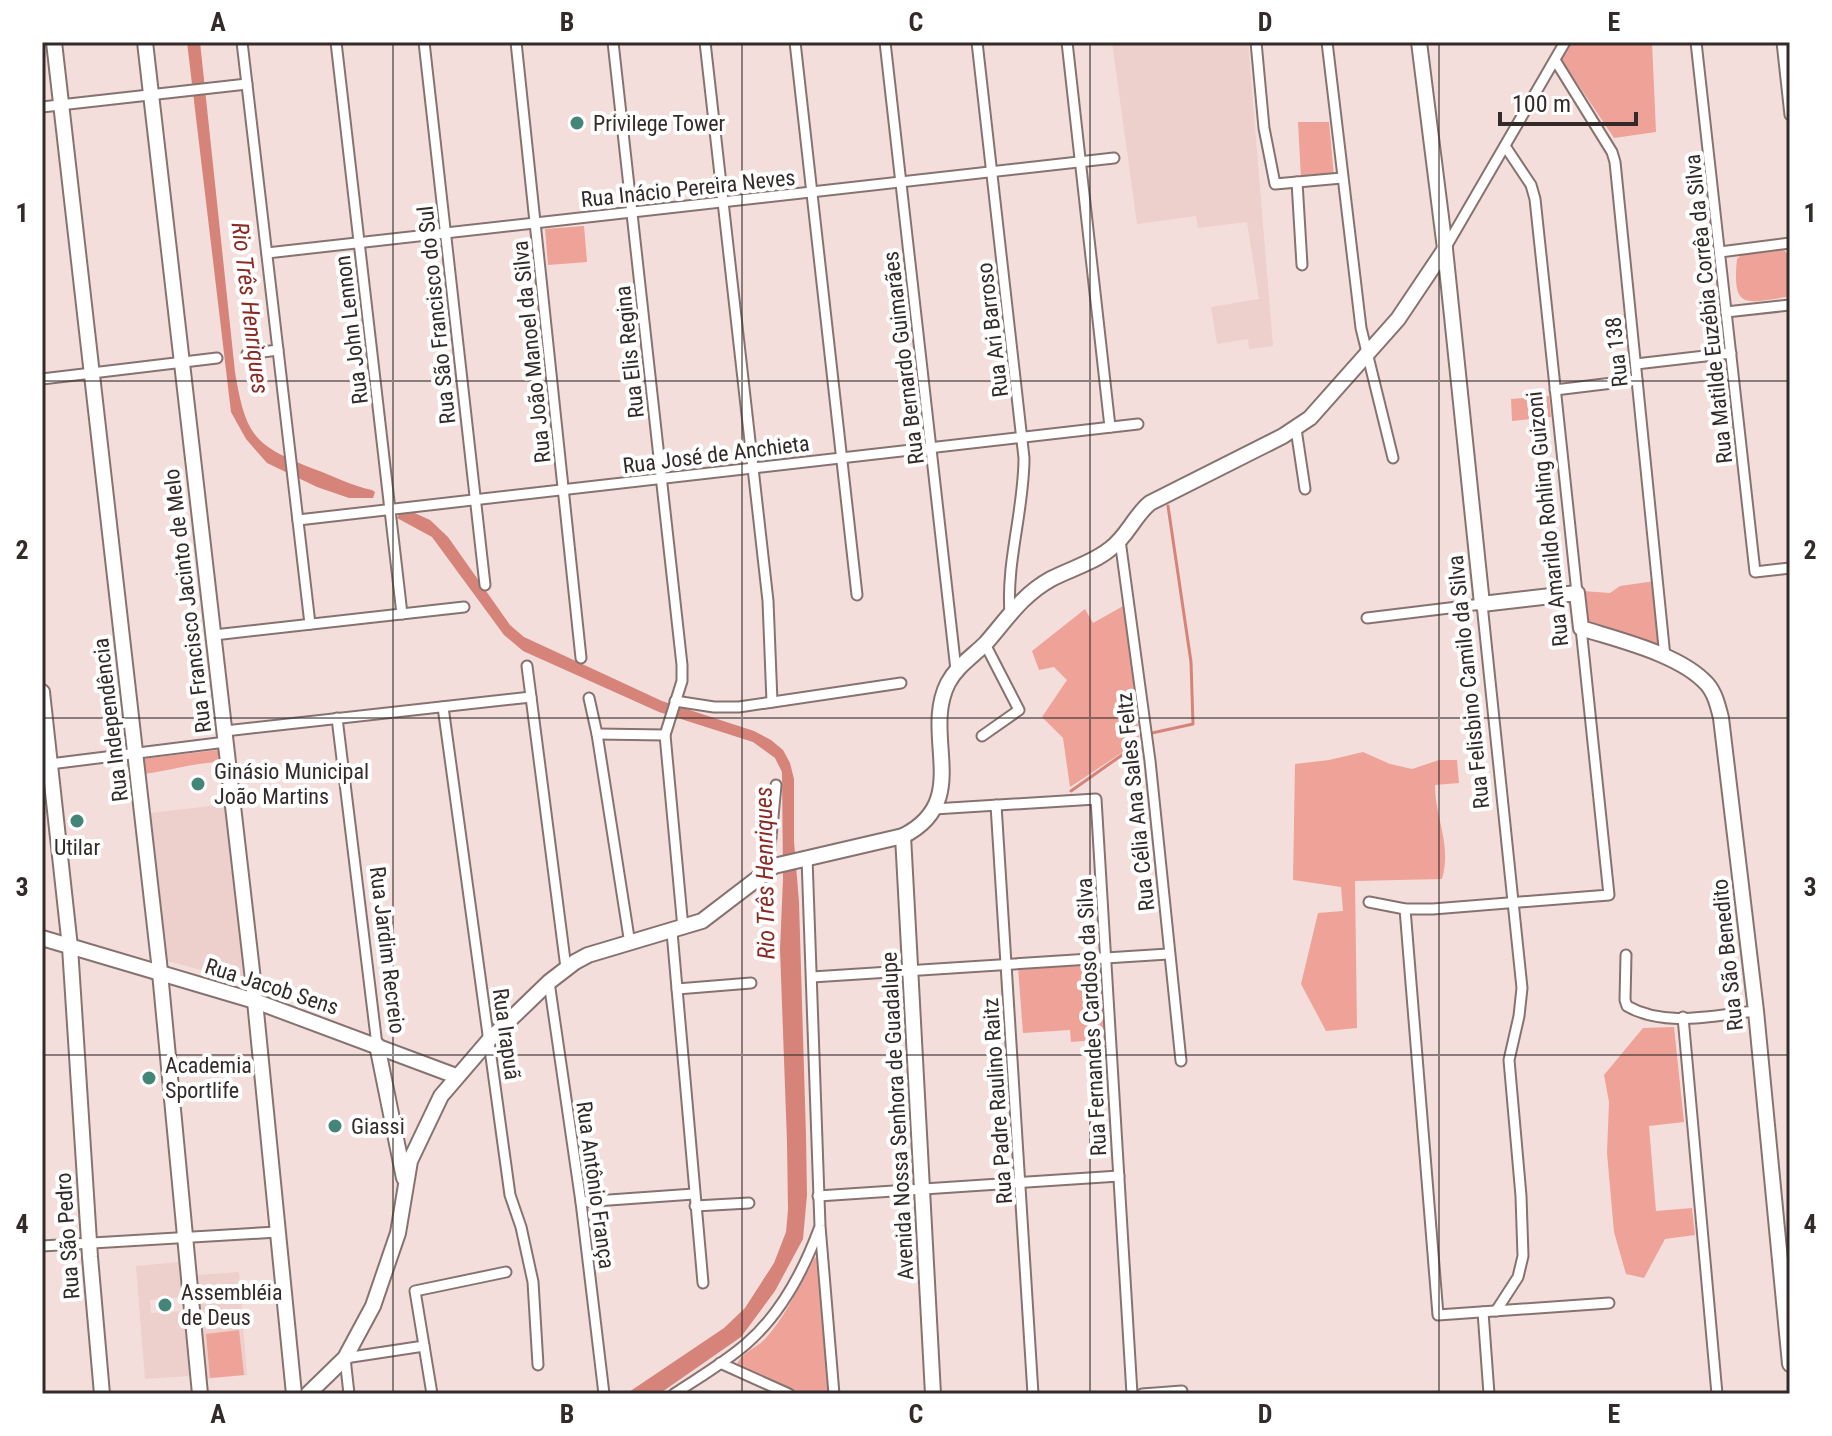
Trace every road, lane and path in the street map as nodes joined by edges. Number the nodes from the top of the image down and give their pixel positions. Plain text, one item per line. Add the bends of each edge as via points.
1 (54, 42) edge
2 (145, 42) edge
3 (242, 42) edge
4 (336, 42) edge
5 (424, 42) edge
6 (516, 42) edge
7 (613, 42) edge
8 (705, 42) edge
9 (795, 42) edge
10 (885, 42) edge
11 (977, 42) edge
12 (1067, 42) edge
13 (1256, 42) edge
14 (1327, 42) edge
15 (1419, 42) edge
16 (1565, 42) edge
17 (1696, 42) edge
18 (1782, 42) edge
19 (1555, 60) junction
20 (247, 84) junction
21 (151, 95) junction
22 (61, 105) junction
23 (42, 107) edge
24 (1790, 115) edge
25 (1505, 146) junction
26 (1114, 158) dead end
27 (1080, 162) junction
28 (991, 172) junction
29 (1342, 178) junction
30 (901, 182) junction
31 (1297, 182) junction
32 (812, 192) junction
33 (723, 202) junction
34 (632, 212) junction
35 (535, 223) junction
36 (445, 233) junction
37 (359, 242) junction
38 (1790, 243) edge
39 (1445, 249) junction
40 (1720, 252) junction
41 (267, 253) junction
42 (1302, 265) dead end
43 (1790, 305) edge
44 (1726, 312) junction
45 (278, 350) junction
46 (1731, 353) junction
47 (247, 354) dead end
48 (1366, 355) junction
49 (217, 358) dead end
50 (181, 363) junction
51 (1636, 364) junction
52 (92, 373) junction
53 (42, 379) edge
54 (1637, 380) junction
55 (1555, 390) junction
56 (1138, 424) dead end
57 (1110, 427) junction
58 (1296, 429) junction
59 (1023, 437) junction
60 (931, 447) junction
61 (841, 458) junction
62 (1393, 458) dead end
63 (752, 468) junction
64 (661, 478) junction
65 (564, 489) junction
66 (1305, 489) dead end
67 (475, 499) junction
68 (390, 509) junction
69 (298, 520) junction
70 (1120, 540) junction
71 (1790, 568) edge
72 (485, 585) dead end
73 (1577, 593) junction
74 (857, 595) dead end
75 (1482, 604) junction
76 (464, 607) dead end
77 (1010, 613) junction
78 (402, 614) junction
79 (1367, 618) dead end
80 (310, 624) junction
81 (1581, 628) junction
82 (214, 635) junction
83 (985, 644) junction
84 (1665, 657) junction
85 (581, 658) dead end
86 (527, 666) dead end
87 (956, 670) junction
88 (901, 683) dead end
89 (42, 692) edge
90 (531, 697) junction
91 (589, 698) dead end
92 (772, 702) junction
93 (674, 703) junction
94 (443, 707) junction
95 (337, 718) junction
96 (666, 730) junction
97 (597, 734) junction
98 (226, 736) junction
99 (982, 736) dead end
100 (136, 754) junction
101 (46, 764) edge
102 (776, 785) dead end
103 (996, 805) junction
104 (934, 809) junction
105 (903, 836) junction
106 (804, 859) junction
107 (774, 867) junction
108 (1369, 902) dead end
109 (1513, 903) junction
110 (1405, 909) junction
111 (677, 930) junction
112 (42, 938) edge
113 (630, 944) junction
114 (70, 947) junction
115 (1168, 954) junction
116 (1626, 955) dead end
117 (1105, 958) junction
118 (1006, 965) junction
119 (566, 968) junction
120 (911, 971) junction
121 (160, 973) junction
122 (812, 977) junction
123 (549, 982) junction
124 (751, 983) dead end
125 (677, 989) junction
126 (255, 1001) junction
127 (1756, 1011) junction
128 (1683, 1017) junction
129 (490, 1039) junction
130 (377, 1045) junction
131 (1181, 1061) dead end
132 (456, 1076) junction
133 (1119, 1176) junction
134 (1020, 1182) junction
135 (406, 1185) junction
136 (924, 1189) junction
137 (694, 1194) junction
138 (818, 1196) junction
139 (581, 1202) junction
140 (749, 1203) dead end
141 (695, 1206) junction
142 (820, 1226) junction
143 (277, 1232) junction
144 (185, 1238) junction
145 (89, 1244) junction
146 (42, 1246) edge
147 (506, 1272) dead end
148 (703, 1283) dead end
149 (1609, 1303) dead end
150 (1496, 1311) junction
151 (1483, 1312) junction
152 (424, 1346) junction
153 (345, 1358) junction
154 (720, 1363) junction
155 (1790, 1364) edge
156 (538, 1365) dead end
157 (1182, 1391) dead end
158 (102, 1394) edge
159 (200, 1394) edge
160 (294, 1394) edge
161 (308, 1394) edge
162 (349, 1394) edge
163 (432, 1394) edge
164 (604, 1394) edge
165 (674, 1394) edge
166 (789, 1394) edge
167 (834, 1394) edge
168 (933, 1394) edge
169 (1033, 1394) edge
170 (1132, 1394) edge
171 (1142, 1394) edge
172 (1489, 1394) edge
173 (1717, 1394) edge

1 - 22 street, Rua Independência
2 - 21 street, Rua Francisco Jacinto de Melo
3 - 20 street
4 - 37 street, Rua John Lennon
5 - 36 street, Rua São Francisco do Sul
6 - 35 street, Rua João Manoel da Silva
7 - 34 street, Rua Elis Regina
8 - 33 street
9 - 32 street
10 - 30 street, Rua Bernardo Guimarães
11 - 28 street, Rua Ari Barroso
12 - 27 street
13 - 31 street via 1275,184
14 - 29 street
15 - 39 street, Rua Felisbino Camilo da Silva
16 - 19 street
17 - 40 street, Rua Matilde Euzébia Corrêa da Silva
18 - 24 street
19 - 25 street
19 - 51 street, Rua 138 via 1615,162
20 - 21 street
20 - 41 street
21 - 22 street
21 - 50 street, Rua Francisco Jacinto de Melo
22 - 23 street
22 - 52 street, Rua Independência
25 - 39 street
25 - 55 street, Rua Amarildo Rohling Guizoni via 1533,190
26 - 27 street, Rua Inácio Pereira Neves
27 - 28 street, Rua Inácio Pereira Neves
27 - 57 street
28 - 30 street, Rua Inácio Pereira Neves
28 - 59 street, Rua Ari Barroso
29 - 31 street
29 - 48 street
30 - 32 street, Rua Inácio Pereira Neves
30 - 60 street, Rua Bernardo Guimarães
31 - 42 street
32 - 33 street, Rua Inácio Pereira Neves
32 - 61 street
33 - 34 street, Rua Inácio Pereira Neves
33 - 63 street
34 - 35 street, Rua Inácio Pereira Neves
34 - 64 street, Rua Elis Regina
35 - 36 street, Rua Inácio Pereira Neves
35 - 65 street, Rua João Manoel da Silva
36 - 37 street, Rua Inácio Pereira Neves
36 - 67 street, Rua São Francisco do Sul
37 - 41 street, Rua Inácio Pereira Neves
37 - 68 street, Rua John Lennon
38 - 40 street
39 - 48 street
39 - 75 street, Rua Felisbino Camilo da Silva
40 - 44 street, Rua Matilde Euzébia Corrêa da Silva
41 - 45 street
43 - 44 street
44 - 46 street, Rua Matilde Euzébia Corrêa da Silva
45 - 47 street
45 - 69 street
46 - 51 street
46 - 71 street, Rua Matilde Euzébia Corrêa da Silva via 1755,572
48 - 58 street
48 - 62 street
49 - 50 street
50 - 52 street
50 - 82 street, Rua Francisco Jacinto de Melo
51 - 54 street, Rua 138
52 - 53 street
52 - 100 street, Rua Independência
54 - 55 street
54 - 84 street, Rua 138
55 - 73 street, Rua Amarildo Rohling Guizoni
56 - 57 street, Rua José de Anchieta
57 - 59 street, Rua José de Anchieta
58 - 66 street
58 - 70 street via 1150,503
59 - 60 street, Rua José de Anchieta
59 - 77 street, Rua Ari Barroso via 1024,483
60 - 61 street, Rua José de Anchieta
60 - 87 street, Rua Bernardo Guimarães
61 - 63 street, Rua José de Anchieta
61 - 74 street
63 - 64 street, Rua José de Anchieta
63 - 92 street via 769,614
64 - 65 street, Rua José de Anchieta
64 - 93 street, Rua Elis Regina via 682,665
65 - 67 street, Rua José de Anchieta
65 - 85 street, Rua João Manoel da Silva
67 - 68 street, Rua José de Anchieta
67 - 72 street, Rua São Francisco do Sul
68 - 69 street, Rua José de Anchieta
68 - 78 street, Rua John Lennon
69 - 80 street
70 - 77 street via 1025,596
70 - 115 street, Rua Célia Ana Sales Feltz via 1150,761
73 - 75 street
73 - 81 street, Rua Amarildo Rohling Guizoni
75 - 79 street
75 - 109 street, Rua Felisbino Camilo da Silva
76 - 78 street
77 - 83 street
78 - 80 street
80 - 82 street
81 - 84 street, Rua São Benedito
81 - 109 street, Rua Amarildo Rohling Guizoni via 1609,895
82 - 98 street, Rua Francisco Jacinto de Melo
83 - 87 street
83 - 99 street via 1019,710
84 - 127 street, Rua São Benedito via 1707,684 1721,718
86 - 90 street
87 - 104 street via 942,701 942,788
88 - 92 street
89 - 101 street, Rua São Pedro
90 - 94 street
90 - 119 street
91 - 97 street
92 - 93 street via 726,708
93 - 96 street, Rua Elis Regina
94 - 95 street
94 - 129 street, Rua Irapuã
95 - 98 street
95 - 130 street, Rua Jardim Recreio
96 - 97 street
96 - 111 street
97 - 113 street
98 - 100 street
98 - 126 street, Rua Francisco Jacinto de Melo
100 - 101 street
100 - 121 street, Rua Independência
101 - 114 street, Rua São Pedro
102 - 107 street
103 - 104 street, Rua Fernandes Cardoso da Silva
103 - 117 street, Rua Fernandes Cardoso da Silva via 1096,799
103 - 118 street, Rua Padre Raulino Raitz
104 - 105 street
105 - 106 street
105 - 120 street, Avenida Nossa Senhora de Guadalupe
106 - 107 street
106 - 122 street
107 - 111 street via 708,917
108 - 110 street
109 - 110 street
109 - 150 street, Rua Felisbino Camilo da Silva via 1522,988 1509,1060 1523,1256 1518,1277
110 - 151 street via 1438,1315
111 - 113 street
111 - 125 street
112 - 114 street, Rua Jacob Sens
113 - 119 street via 588,955
114 - 121 street, Rua Jacob Sens
114 - 145 street, Rua São Pedro
115 - 117 street
115 - 131 street, Rua Célia Ana Sales Feltz
116 - 128 street via 1627,1006 1658,1018
117 - 118 street
117 - 133 street, Rua Fernandes Cardoso da Silva
118 - 120 street
118 - 134 street, Rua Padre Raulino Raitz
119 - 123 street
120 - 122 street
120 - 136 street, Avenida Nossa Senhora de Guadalupe
121 - 126 street, Rua Jacob Sens
121 - 144 street, Rua Independência
122 - 138 street
123 - 129 street
123 - 139 street, Rua Antônio França
124 - 125 street
125 - 137 street
126 - 130 street, Rua Jacob Sens
126 - 143 street, Rua Francisco Jacinto de Melo
127 - 128 street
127 - 155 street, Rua São Benedito
128 - 173 street
129 - 132 street
129 - 156 street, Rua Irapuã via 510,1195 533,1282
130 - 132 street, Rua Jacob Sens
130 - 135 street, Rua Jardim Recreio
132 - 135 street via 418,1141
133 - 134 street
133 - 170 street, Rua Fernandes Cardoso da Silva
134 - 136 street
134 - 169 street, Rua Padre Raulino Raitz
135 - 153 street via 385,1276
136 - 138 street
136 - 168 street, Avenida Nossa Senhora de Guadalupe
137 - 139 street
137 - 141 street
138 - 142 street
139 - 164 street, Rua Antônio França
140 - 141 street
141 - 148 street
142 - 154 street via 799,1276 775,1313
142 - 167 street
143 - 144 street
143 - 160 street, Rua Francisco Jacinto de Melo
144 - 145 street
144 - 159 street, Rua Independência
145 - 146 street
145 - 158 street, Rua São Pedro
147 - 152 street via 415,1291
149 - 150 street
150 - 151 street
151 - 172 street
152 - 153 street
152 - 163 street
153 - 161 street
153 - 162 street
154 - 165 street
154 - 166 street
157 - 171 street

